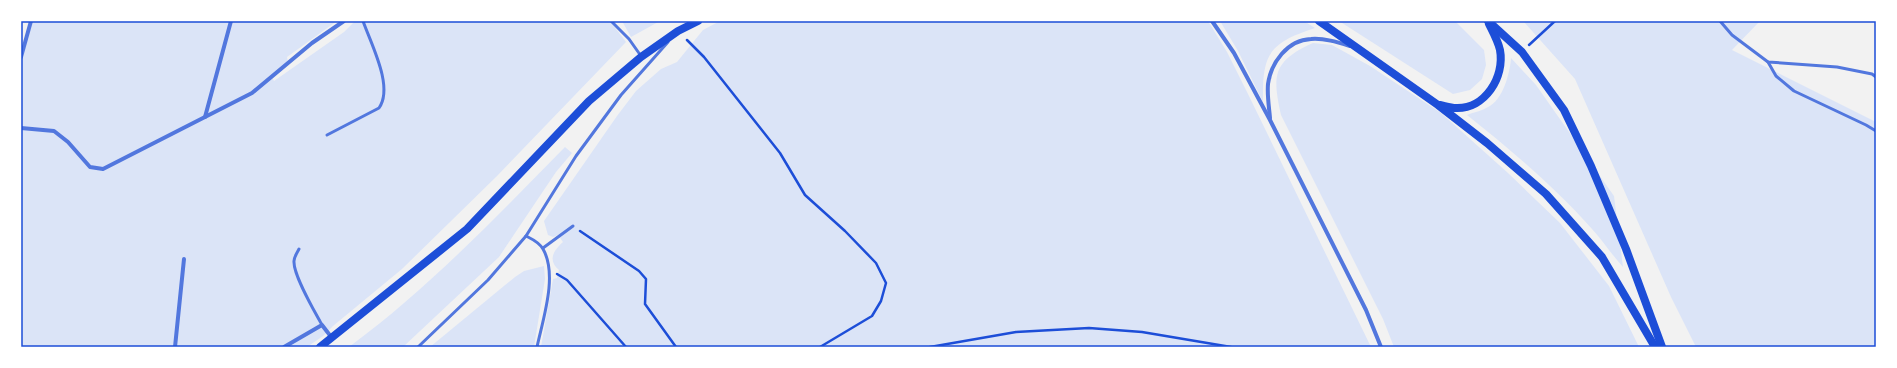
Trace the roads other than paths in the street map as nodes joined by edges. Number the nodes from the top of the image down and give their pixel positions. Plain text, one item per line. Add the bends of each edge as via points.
1 (31, 21) edge
2 (231, 21) edge
3 (344, 21) edge
4 (364, 21) edge
5 (611, 21) edge
6 (698, 21) edge
7 (1212, 21) edge
8 (1320, 21) edge
9 (1488, 21) edge
10 (1720, 21) edge
11 (678, 31) junction
12 (1361, 49) junction
13 (641, 56) junction
14 (21, 57) edge
15 (1768, 62) junction
16 (1876, 76) edge
17 (1438, 104) junction
18 (206, 117) junction
19 (1270, 120) junction
20 (21, 128) edge
21 (1876, 132) edge
22 (327, 135) dead end
23 (573, 226) road end
24 (526, 236) junction
25 (543, 248) junction
26 (299, 249) dead end
27 (184, 259) dead end
28 (322, 325) junction
29 (332, 338) junction
30 (175, 347) edge
31 (284, 347) edge
32 (320, 347) edge
33 (418, 347) edge
34 (537, 347) edge
35 (1381, 347) edge
36 (1655, 347) edge
37 (1662, 347) edge

1 - 14 street
2 - 18 street
3 - 18 street via 312,43 252,93
4 - 22 lane via 381,68 383,102 379,108
5 - 13 lane
6 - 11 main road
7 - 19 street via 1234,53
8 - 12 main road
9 - 17 main road via 1500,50 1500,70 1493,88 1477,103 1457,108
9 - 37 main road via 1522,52 1564,110 1626,249
10 - 15 lane via 1732,35
11 - 13 main road
11 - 24 lane via 620,95 576,156
12 - 17 main road
12 - 19 street via 1330,40 1309,39 1289,47 1274,63 1268,85
13 - 29 main road via 589,101 467,229
15 - 16 lane via 1837,67
15 - 21 lane via 1776,76 1794,91
17 - 36 main road via 1487,142 1546,194 1602,257
18 - 20 street via 103,169 90,167 68,142 54,132
19 - 35 street via 1366,310
23 - 25 lane
24 - 25 lane
24 - 33 lane via 488,280
25 - 34 lane via 550,279
26 - 28 lane via 294,260 295,267
27 - 30 street
28 - 29 street
28 - 31 street
29 - 32 main road

